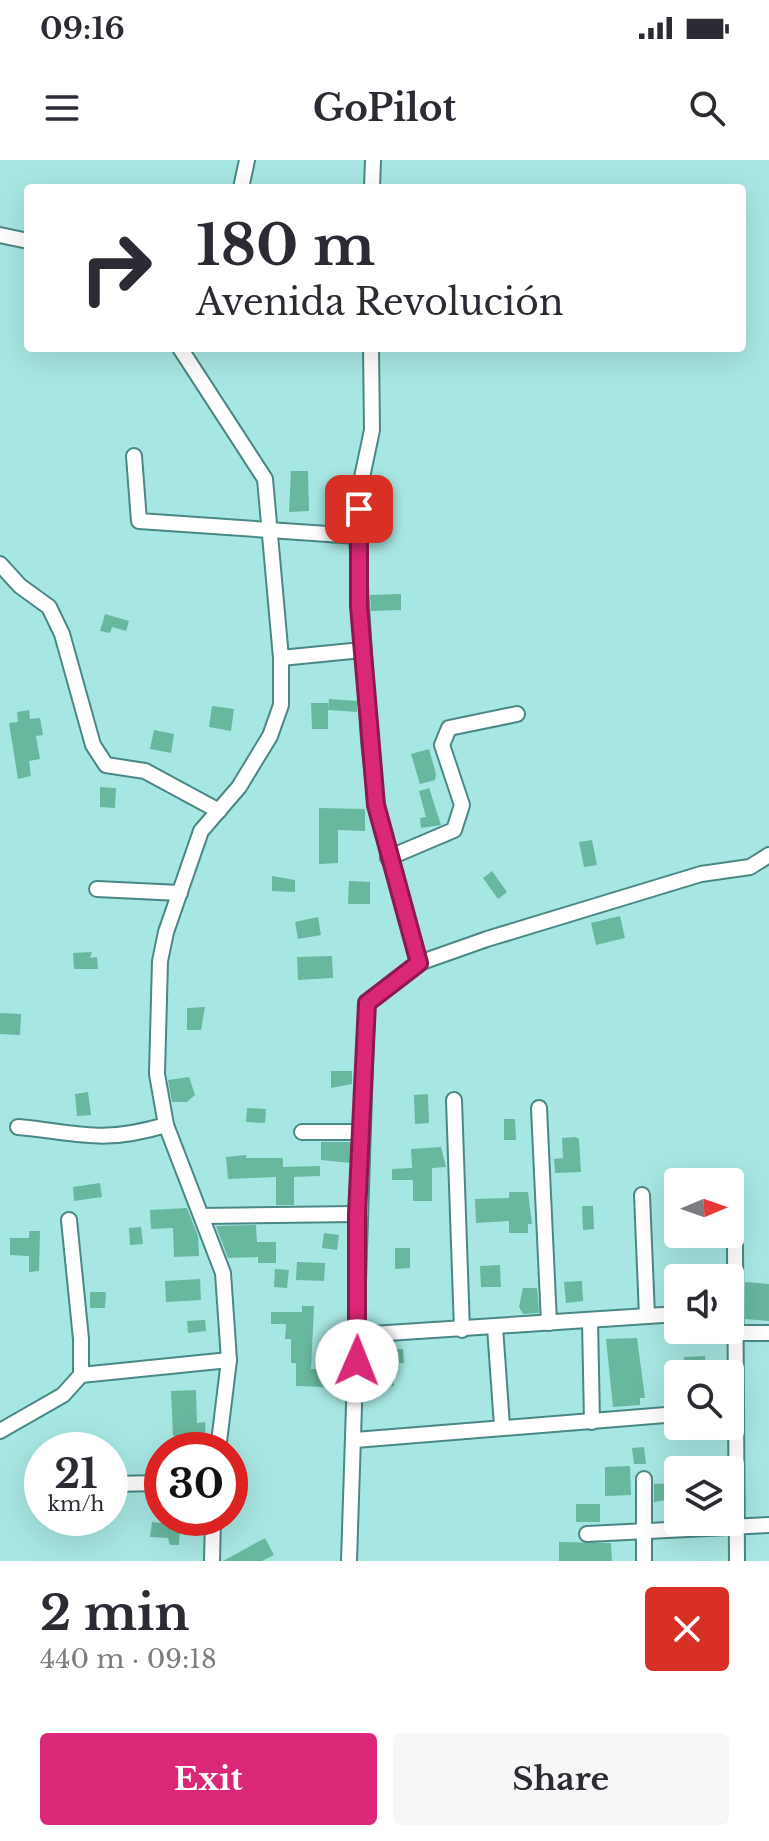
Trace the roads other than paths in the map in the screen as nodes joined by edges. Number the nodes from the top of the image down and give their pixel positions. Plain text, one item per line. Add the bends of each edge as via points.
1 (247, 160) edge
2 (373, 160) edge
3 (242, 184) edge
4 (372, 184) edge
5 (0, 235) edge
6 (24, 240) edge
7 (183, 352) edge
8 (371, 352) edge
9 (134, 456) dead end
10 (269, 532) junction
11 (357, 536) junction
12 (0, 564) edge
13 (362, 650) junction
14 (281, 658) junction
15 (517, 714) dead end
16 (219, 811) junction
17 (769, 855) edge
18 (388, 858) junction
19 (97, 889) dead end
20 (180, 893) junction
21 (419, 963) junction
22 (454, 1100) dead end
23 (539, 1108) dead end
24 (166, 1125) junction
25 (18, 1127) dead end
26 (302, 1132) dead end
27 (363, 1132) junction
28 (642, 1195) dead end
29 (357, 1214) junction
30 (203, 1216) junction
31 (69, 1220) dead end
32 (664, 1315) edge
33 (647, 1316) junction
34 (590, 1320) junction
35 (549, 1323) junction
36 (495, 1327) junction
37 (462, 1330) junction
38 (744, 1333) edge
39 (769, 1333) edge
40 (357, 1335) junction
41 (229, 1360) junction
42 (81, 1375) junction
43 (664, 1415) edge
44 (592, 1422) junction
45 (502, 1426) junction
46 (0, 1431) edge
47 (220, 1432) edge
48 (355, 1440) junction
49 (644, 1479) dead end
50 (769, 1525) edge
51 (744, 1527) edge
52 (644, 1529) junction
53 (664, 1529) edge
54 (587, 1534) dead end
55 (213, 1536) edge
56 (736, 1536) edge
57 (212, 1561) edge
58 (349, 1561) edge
59 (644, 1561) edge
60 (737, 1561) edge

1 - 3 street
2 - 4 street
5 - 6 street
7 - 10 street via 265,479
8 - 11 street via 372,430
9 - 10 street via 139,521
10 - 11 street
10 - 14 street
11 - 13 street
12 - 16 street via 49,607 62,634 93,745 106,765 145,771
13 - 14 street
13 - 18 street via 376,805
14 - 16 street via 281,705 270,736
15 - 18 street via 449,728 442,745 462,805 454,830
16 - 20 street via 201,831
17 - 21 street via 750,867 701,874
18 - 21 street
19 - 20 street
20 - 24 street via 160,961 157,1074
21 - 27 street via 367,1003
22 - 37 street
23 - 35 street
24 - 25 street via 95,1139
24 - 30 street
26 - 27 street
27 - 29 street
28 - 33 street
29 - 30 street
29 - 40 street
30 - 41 street via 223,1273
31 - 42 street
32 - 33 street
33 - 34 street
34 - 35 street
34 - 44 street
35 - 36 street
36 - 37 street
36 - 45 street
37 - 40 street
38 - 39 street
40 - 48 street
41 - 42 street
41 - 47 street
42 - 46 street via 63,1395
43 - 44 street
44 - 45 street
45 - 48 street
48 - 58 street
49 - 52 street
50 - 51 street
52 - 53 street
52 - 54 street
52 - 59 street
55 - 57 street
56 - 60 street

